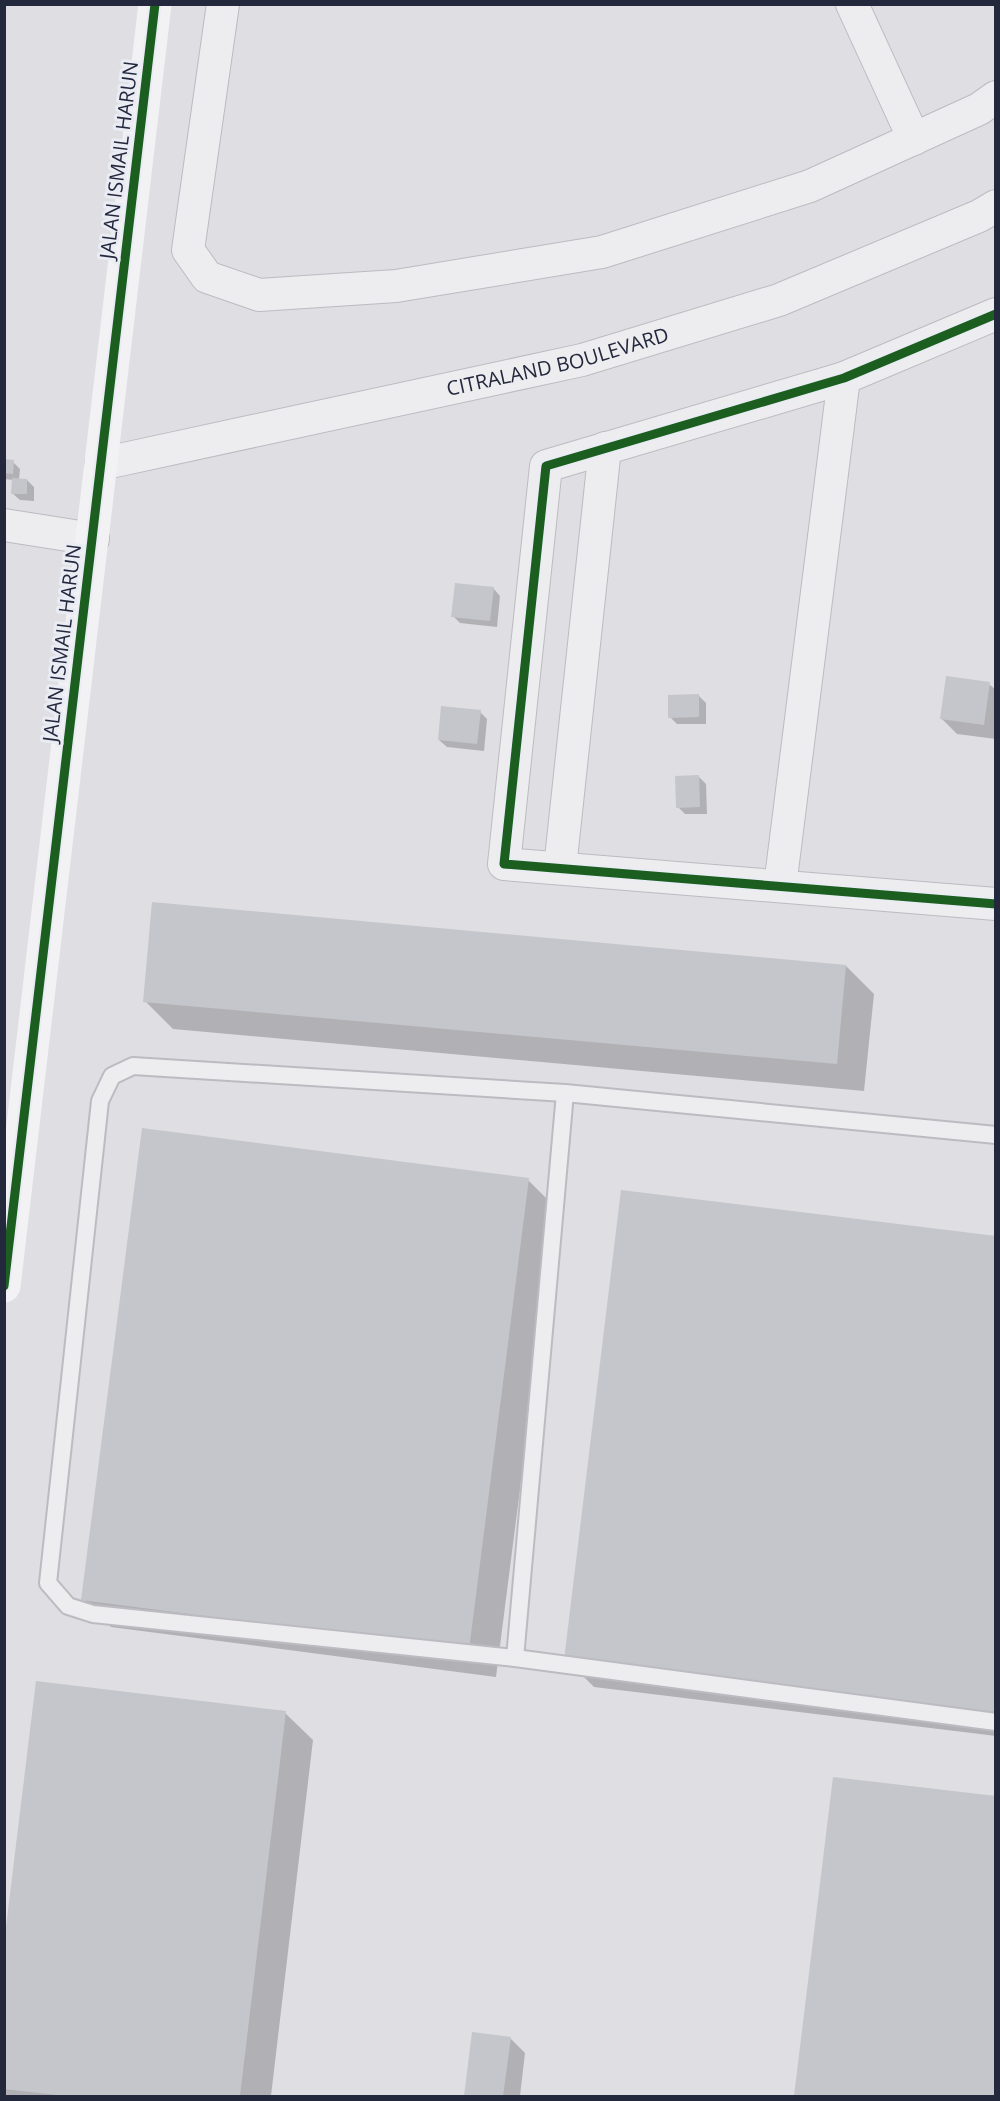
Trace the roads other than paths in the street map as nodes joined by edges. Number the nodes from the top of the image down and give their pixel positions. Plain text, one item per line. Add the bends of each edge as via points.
1 (155, 4) edge
2 (223, 4) edge
3 (852, 4) edge
4 (996, 97) edge
5 (915, 139) junction
6 (996, 206) edge
7 (996, 314) edge
8 (844, 378) junction
9 (605, 448) junction
10 (101, 464) junction
11 (4, 525) edge
12 (93, 539) junction
13 (560, 868) junction
14 (780, 886) junction
15 (996, 904) edge
16 (565, 1093) junction
17 (996, 1135) edge
18 (4, 1286) edge
19 (515, 1658) junction
20 (996, 1722) edge

1 - 10 street, JALAN ISMAIL HARUN
2 - 5 street via 188,250 207,277 259,295 396,286 602,252 810,186
3 - 5 street
4 - 5 street
6 - 10 street, CITRALAND BOULEVARD via 779,300 582,360
7 - 8 street
8 - 9 street
8 - 14 street
9 - 13 street
9 - 13 street via 546,466 504,864
10 - 12 street, JALAN ISMAIL HARUN
11 - 12 street
12 - 18 street, JALAN ISMAIL HARUN
13 - 14 street
14 - 15 street
16 - 17 lane
16 - 19 lane
16 - 19 lane via 133,1066 112,1076 100,1101 48,1583 68,1606 93,1614
19 - 20 lane

